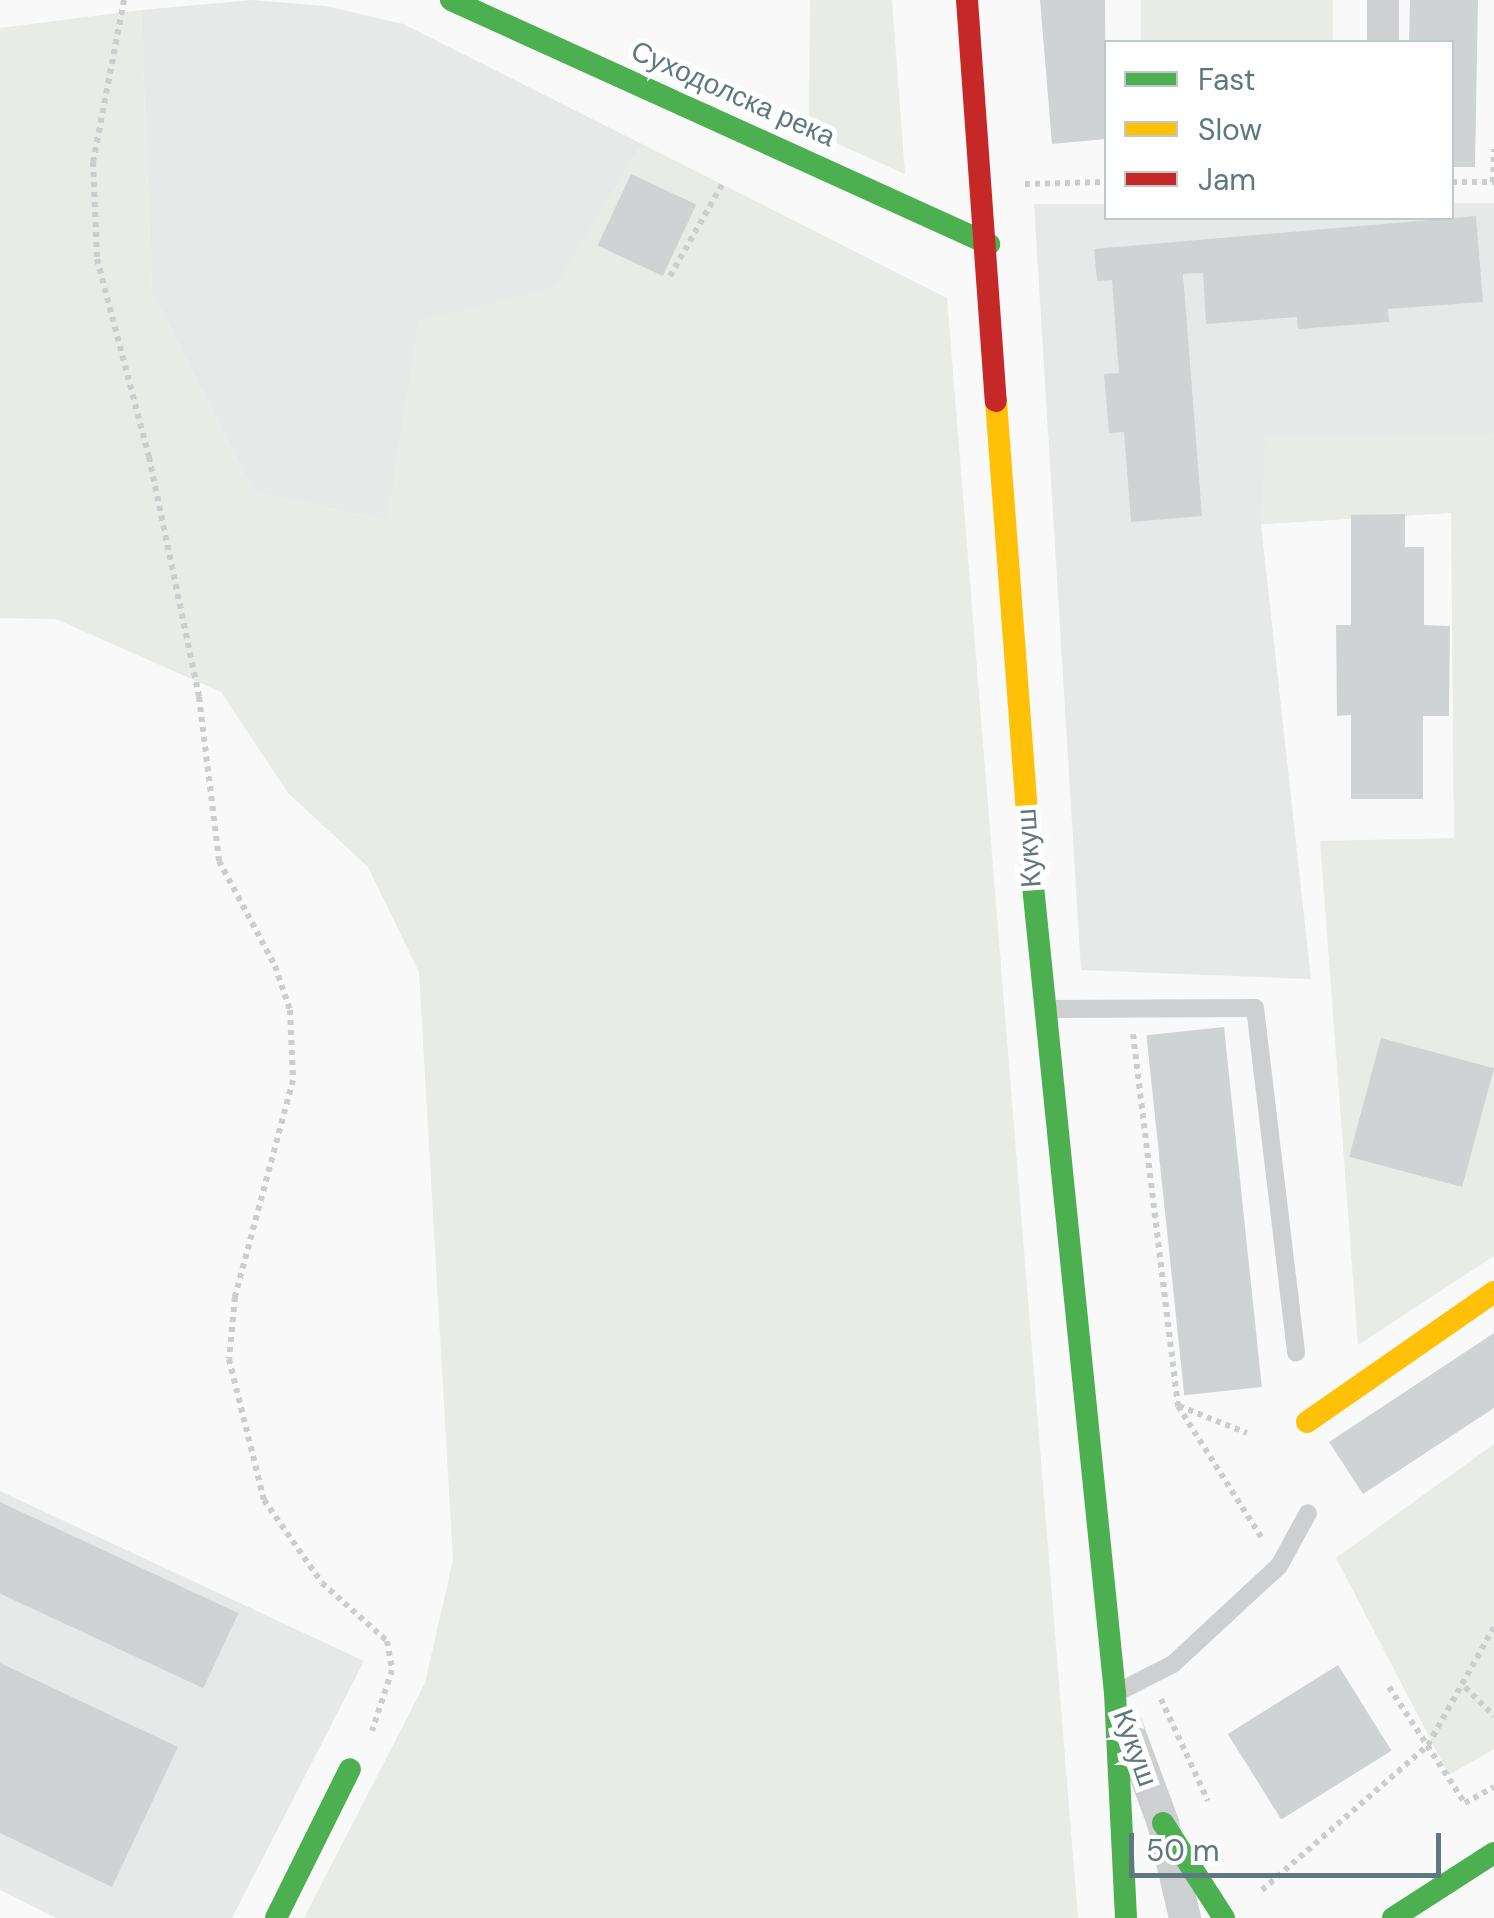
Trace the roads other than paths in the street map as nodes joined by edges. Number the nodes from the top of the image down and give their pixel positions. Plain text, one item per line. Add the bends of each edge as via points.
1 (451, 0) edge
2 (967, 0) edge
3 (1383, 0) edge
4 (1382, 40) edge
5 (989, 244) junction
6 (1043, 1008) junction
7 (1494, 1292) edge
8 (1296, 1353) dead end
9 (1307, 1422) dead end
10 (1308, 1512) dead end
11 (1115, 1694) junction
12 (350, 1769) road end
13 (1163, 1823) junction
14 (1494, 1853) edge
15 (1435, 1891) junction
16 (276, 1918) edge
17 (1126, 1918) edge
18 (1185, 1918) edge
19 (1224, 1918) edge
20 (1372, 1918) edge
21 (1394, 1918) edge

1 - 5 street, Суходолска река
2 - 5 street, Кукуш
3 - 4 street
5 - 6 street, Кукуш
6 - 8 lane via 1255,1008
6 - 11 street, Кукуш
7 - 9 street
10 - 11 lane via 1279,1566 1173,1664
11 - 13 street, Кукуш
11 - 17 street, Кукуш
12 - 16 street
13 - 18 street, Кукуш
13 - 19 street
14 - 15 street
15 - 20 street
15 - 21 street

